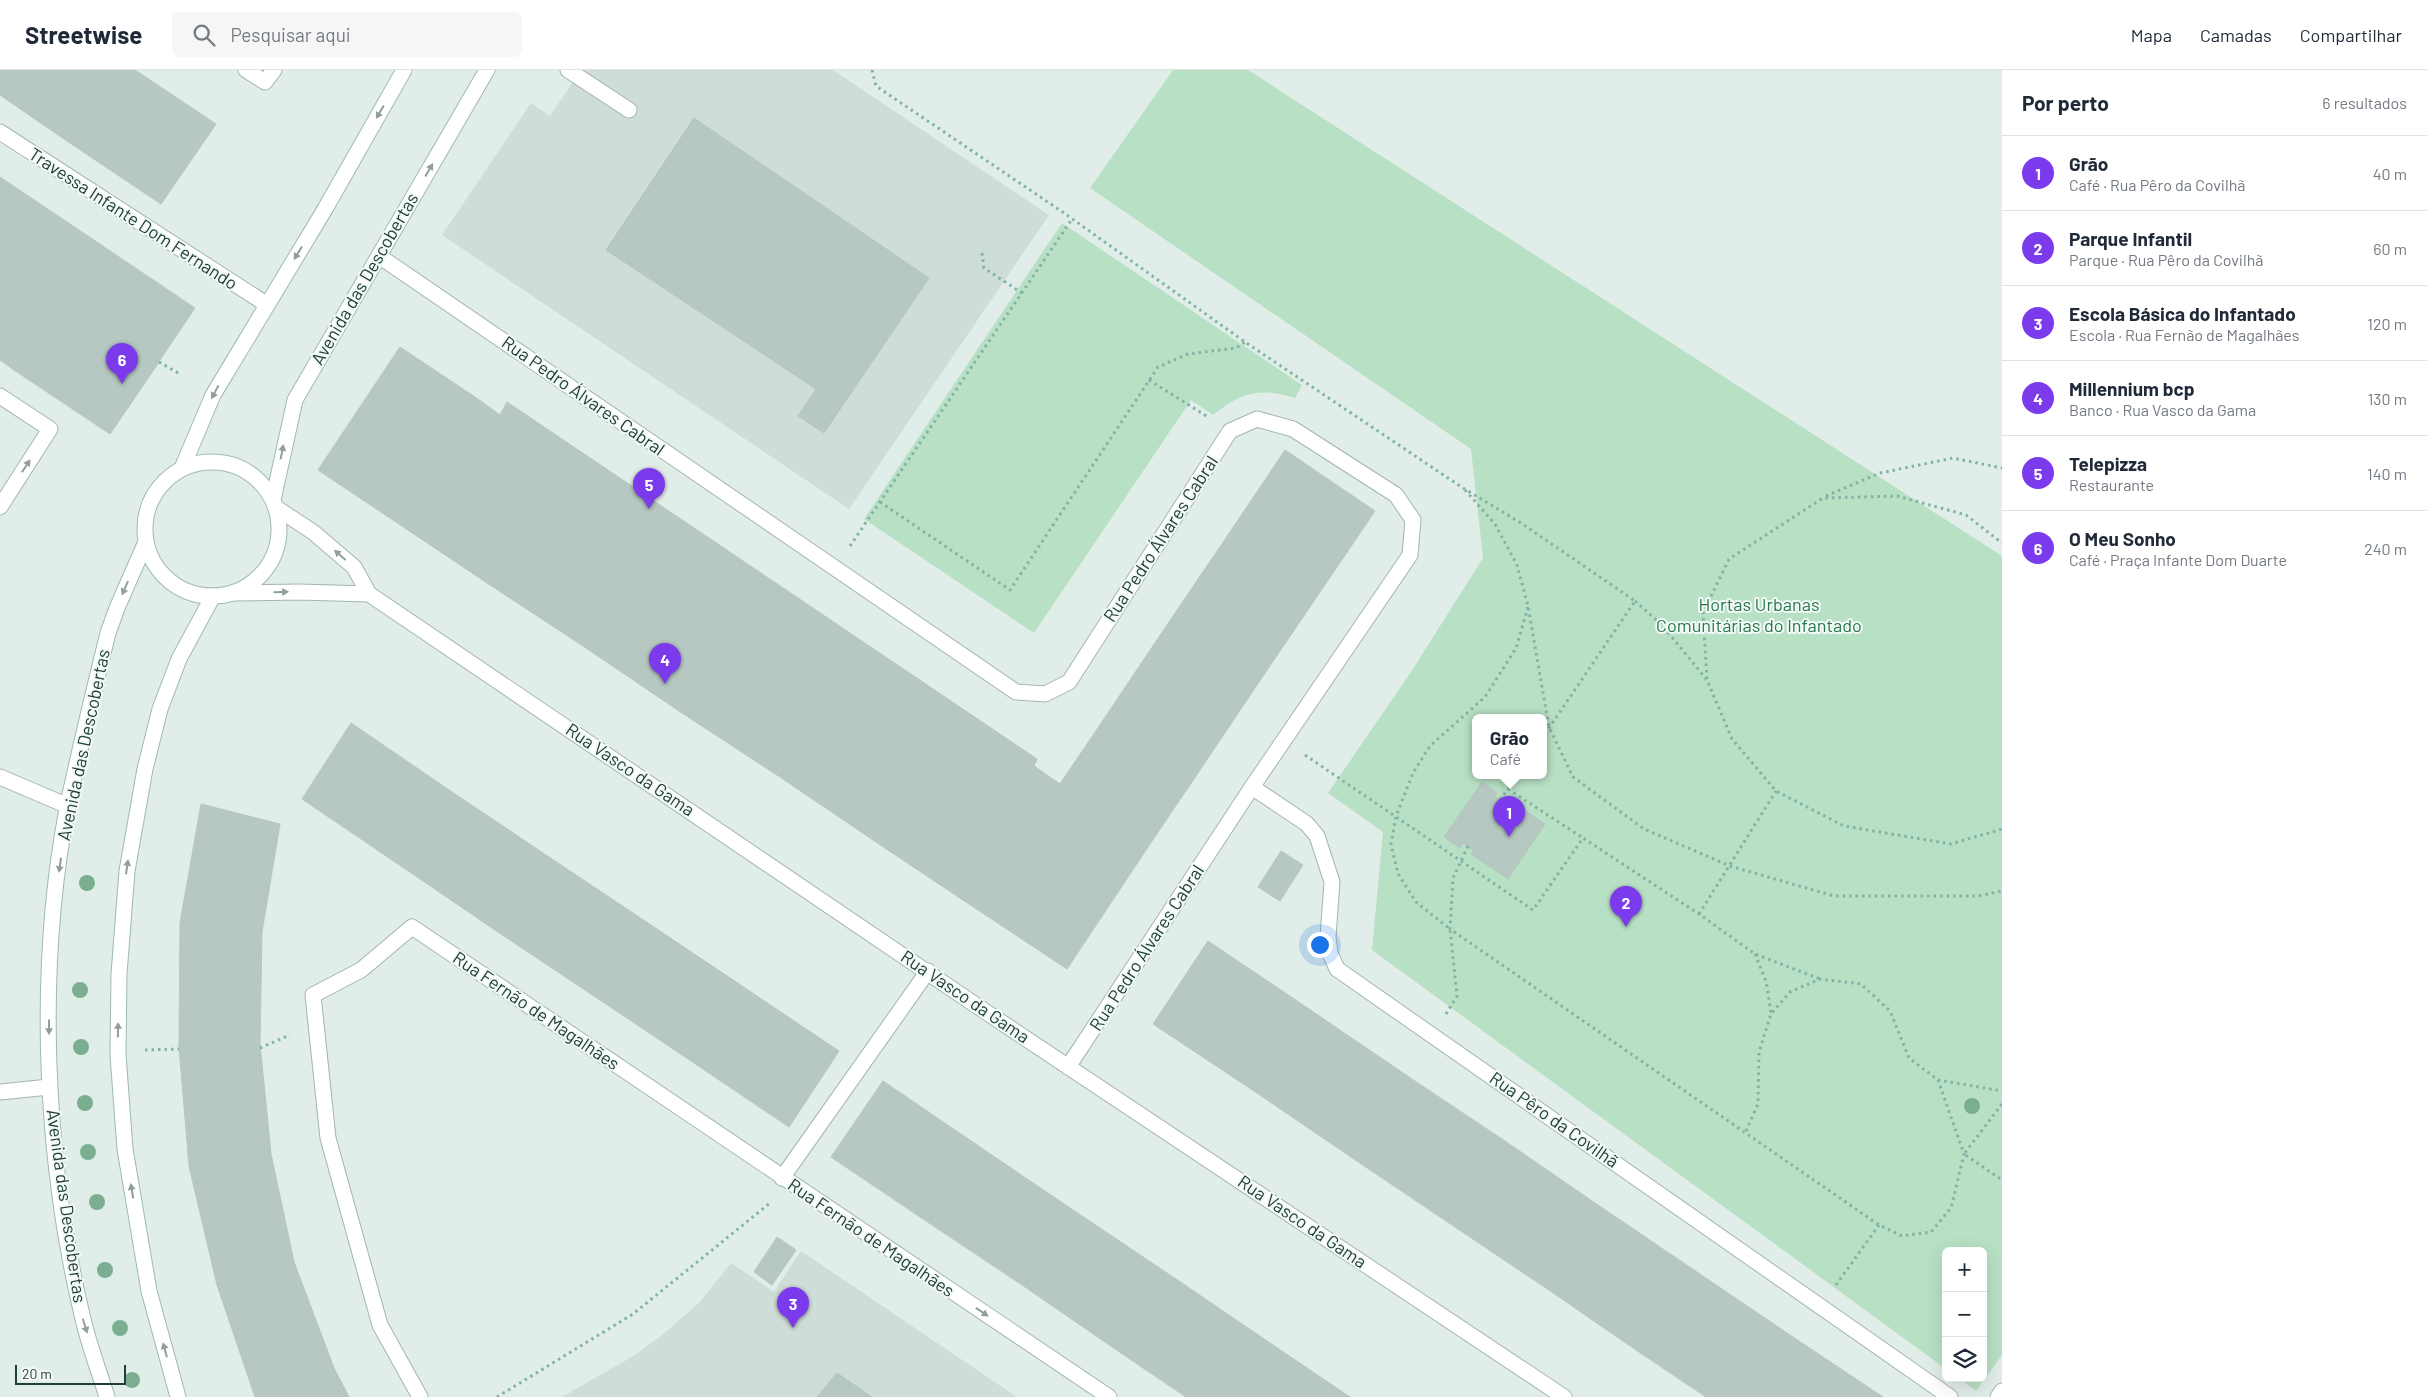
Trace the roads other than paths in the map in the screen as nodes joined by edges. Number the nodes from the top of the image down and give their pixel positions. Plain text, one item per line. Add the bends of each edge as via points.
1 (246, 70) edge
2 (274, 70) edge
3 (404, 70) edge
4 (487, 70) edge
5 (568, 70) edge
6 (629, 110) dead end
7 (0, 132) edge
8 (379, 256) junction
9 (266, 304) junction
10 (0, 396) edge
11 (183, 466) junction
12 (274, 504) junction
13 (0, 507) edge
14 (145, 544) junction
15 (232, 593) junction
16 (369, 594) junction
17 (213, 596) junction
18 (0, 777) edge
19 (1252, 787) junction
20 (68, 806) junction
21 (928, 971) junction
22 (1068, 1067) junction
23 (49, 1086) junction
24 (0, 1092) edge
25 (787, 1182) junction
26 (2002, 1391) edge
27 (1557, 1395) edge
28 (107, 1397) edge
29 (178, 1397) edge
30 (420, 1397) edge
31 (1109, 1397) edge
32 (1950, 1397) edge
33 (1998, 1397) edge

1 - 2 street via 265,82
3 -> 9 street via 325,209
8 -> 4 street, Avenida das Descobertas
5 - 6 street
7 - 9 street, Travessa Infante Dom Fernando
12 -> 8 street, Avenida das Descobertas via 295,400
8 - 19 street, Rua Pedro Álvares Cabral via 1016,692 1045,694 1069,682 1230,431 1257,419 1294,429 1396,496 1413,520 1410,555
9 -> 11 street via 213,395
13 -> 10 street via 50,429
11 - 12 street via 206,461 235,465 256,477
11 - 14 street via 167,478 151,498 146,511
12 - 15 street via 280,521 276,550 266,570 252,583
16 -> 12 street, Rua Vasco da Gama via 354,567
14 - 17 street via 155,566 171,583 193,594
14 -> 20 street, Avenida das Descobertas via 108,633
15 -> 16 street
15 - 17 street
16 - 21 street, Rua Vasco da Gama
29 -> 17 street via 149,1291 124,1150 118,1051 119,974 127,870 144,769 160,709 179,659
18 - 20 street
19 - 22 street, Rua Pedro Álvares Cabral
19 - 32 street, Rua Pêro da Covilhã via 1307,824 1317,836 1332,882 1328,937 1337,969
20 -> 23 street, Avenida das Descobertas via 49,980
21 - 22 street, Rua Vasco da Gama
21 - 25 street
22 - 27 street, Rua Vasco da Gama
23 - 24 street
23 -> 28 street, Avenida das Descobertas via 54,1146 72,1265 83,1319
25 - 30 street, Rua Fernão de Magalhães via 412,927 361,970 313,995 328,1138 380,1325
25 -> 31 street, Rua Fernão de Magalhães
26 - 33 street

